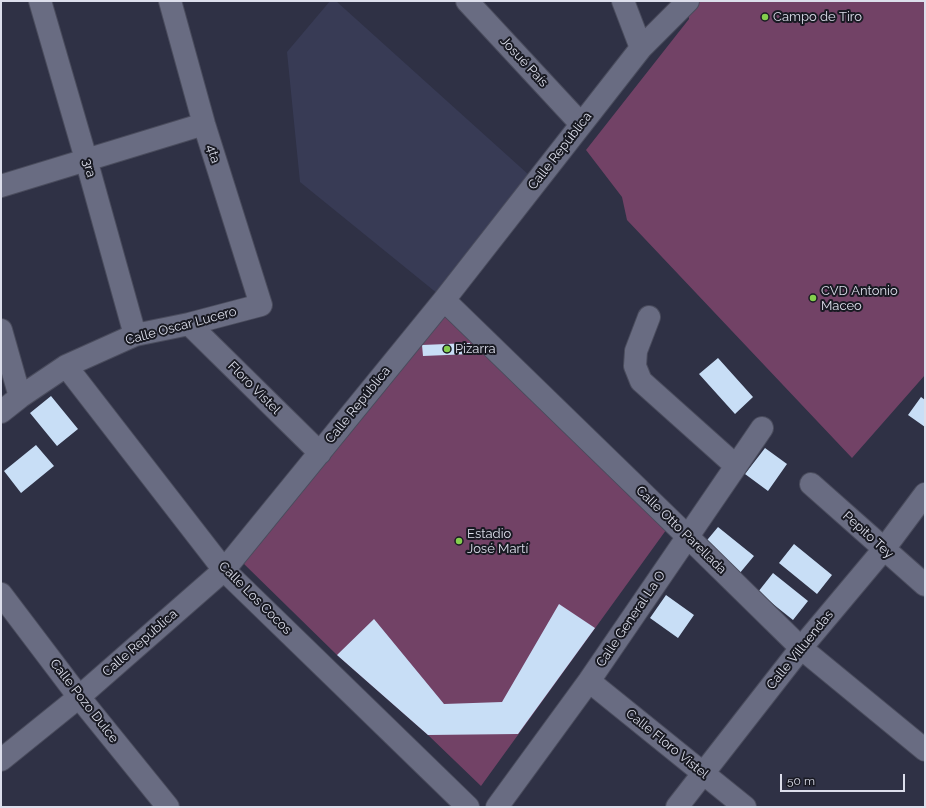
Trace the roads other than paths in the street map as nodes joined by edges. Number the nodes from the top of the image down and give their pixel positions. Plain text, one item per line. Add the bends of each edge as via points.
1 (40, 1) edge
2 (170, 1) edge
3 (466, 1) edge
4 (624, 1) edge
5 (688, 1) edge
6 (641, 48) junction
7 (204, 124) junction
8 (581, 124) junction
9 (86, 159) junction
10 (1, 186) edge
11 (444, 300) junction
12 (261, 305) joint
13 (649, 317) dead end
14 (188, 324) junction
15 (1, 330) edge
16 (134, 335) junction
17 (66, 366) junction
18 (20, 397) junction
19 (1, 412) edge
20 (762, 428) dead end
21 (320, 453) junction
22 (736, 466) junction
23 (811, 484) dead end
24 (925, 494) edge
25 (687, 536) junction
26 (884, 549) junction
27 (224, 570) junction
28 (925, 585) edge
29 (1, 594) edge
30 (801, 648) junction
31 (589, 681) junction
32 (79, 697) junction
33 (925, 750) edge
34 (1, 760) edge
35 (703, 774) junction
36 (168, 807) edge
37 (468, 807) edge
38 (497, 807) edge
39 (677, 807) edge
40 (745, 807) edge

1 - 9 street, 3ra
2 - 7 street, 4ta
3 - 8 street, Josué País
4 - 6 street
5 - 6 street, Calle República
6 - 8 street, Calle República
7 - 9 street
7 - 12 street, 4ta
8 - 11 street, Calle República
9 - 10 street
9 - 16 street, 3ra
11 - 21 street, Calle República
11 - 25 street, Calle Otto Parellada
12 - 14 street, Calle Oscar Lucero
13 - 22 street via 636,351 635,366 642,381
14 - 16 street, Calle Oscar Lucero
14 - 21 street, Floro Vistel
15 - 18 street
16 - 17 street, Calle Oscar Lucero
17 - 18 street, Calle Oscar Lucero
17 - 27 street, Calle Los Cocos
18 - 19 street, Calle Oscar Lucero
20 - 22 street, Calle General La O
21 - 27 street, Calle República
22 - 25 street, Calle General La O
23 - 26 street, Pepito Tey
24 - 26 street, Calle Villuendas
25 - 30 street, Calle Otto Parellada
25 - 31 street, Calle General La O
26 - 28 street, Pepito Tey
26 - 30 street, Calle Villuendas
27 - 32 street, Calle República
27 - 37 street, Calle Los Cocos
29 - 32 street, Calle Pozo Dulce
30 - 33 street, Calle Otto Parellada
30 - 35 street, Calle Villuendas
31 - 35 street, Calle Floro Vistel
31 - 38 street, Calle General La O
32 - 34 street, Calle República
32 - 36 street, Calle Pozo Dulce
35 - 39 street, Calle Villuendas
35 - 40 street, Calle Floro Vistel

